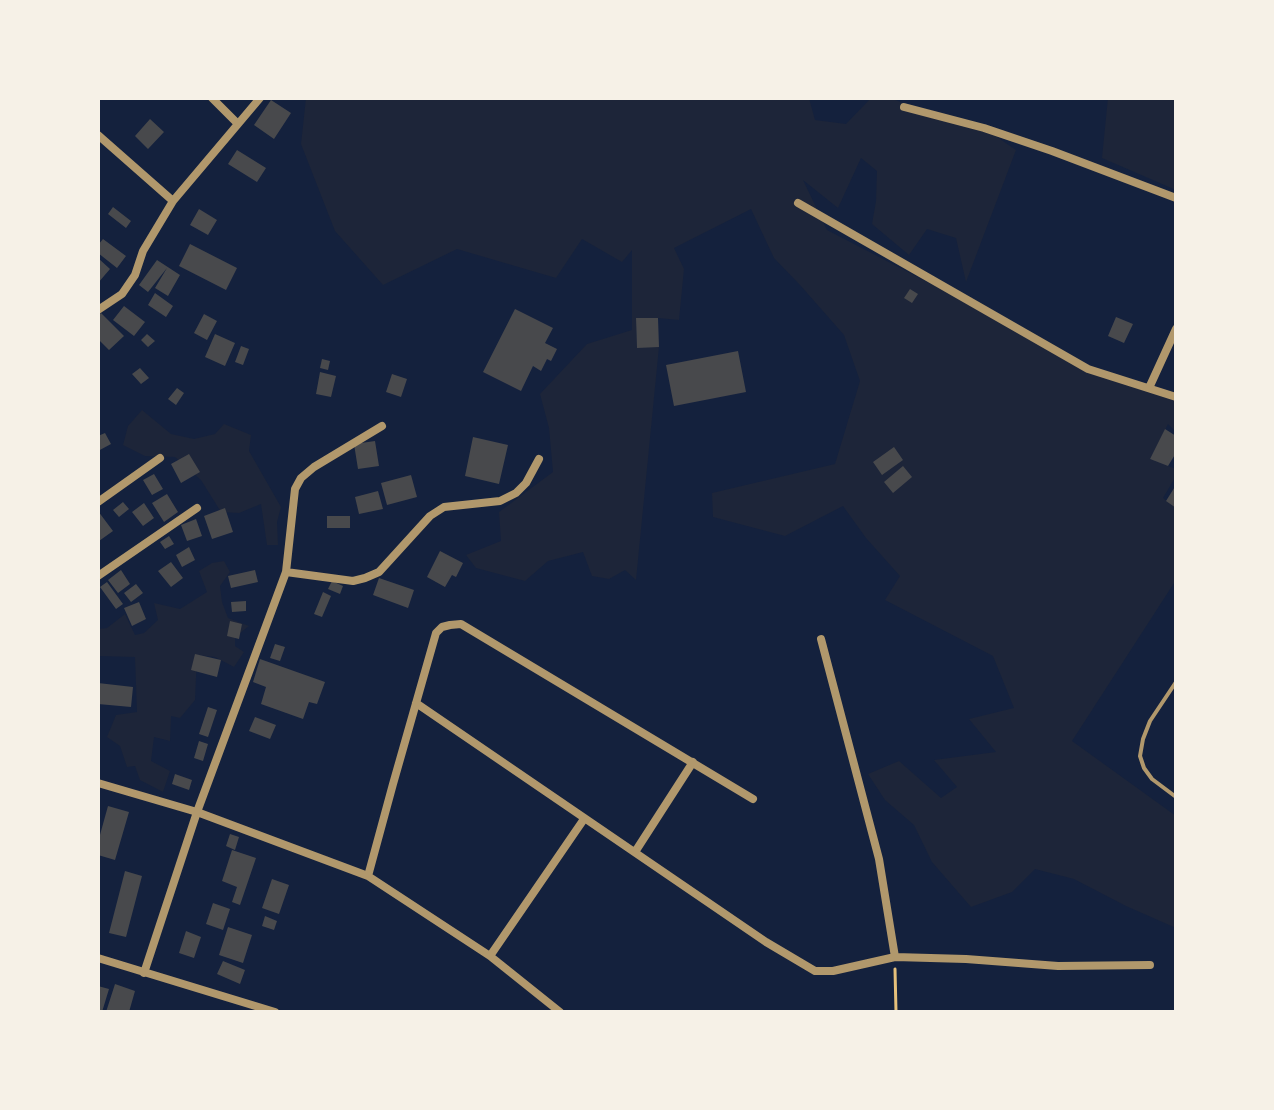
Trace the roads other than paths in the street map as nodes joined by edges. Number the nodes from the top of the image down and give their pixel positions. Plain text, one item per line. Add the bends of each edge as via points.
1 (212, 98) edge
2 (260, 98) edge
3 (904, 107) dead end
4 (238, 124) junction
5 (98, 135) edge
6 (1176, 198) edge
7 (173, 201) junction
8 (798, 203) dead end
9 (98, 310) edge
10 (1176, 329) edge
11 (1149, 388) junction
12 (1176, 397) edge
13 (382, 426) dead end
14 (160, 458) dead end
15 (539, 459) dead end
16 (98, 502) edge
17 (197, 508) dead end
18 (286, 572) junction
19 (98, 576) edge
20 (821, 639) dead end
21 (1176, 682) edge
22 (416, 703) junction
23 (693, 762) junction
24 (98, 783) edge
25 (1176, 797) edge
26 (753, 799) dead end
27 (197, 812) junction
28 (584, 819) junction
29 (635, 852) junction
30 (368, 876) junction
31 (490, 956) junction
32 (895, 957) junction
33 (98, 958) edge
34 (1150, 965) dead end
35 (144, 973) junction
36 (275, 1012) edge
37 (560, 1012) edge

1 - 4 street
2 - 4 street
3 - 6 street via 1011,137
4 - 7 street
5 - 7 street
7 - 9 street via 122,294
8 - 11 street via 1088,369
10 - 11 street
11 - 12 street
13 - 18 street via 301,478 295,489
14 - 16 street
15 - 18 street via 516,493 500,501 444,507 430,516 379,572 353,581
17 - 19 street
18 - 27 street
20 - 32 street via 879,859
21 - 25 lane via 1150,721 1140,756 1152,779
22 - 23 street via 436,633 461,624
22 - 28 street
22 - 30 street
23 - 26 street
23 - 29 street
24 - 27 street
27 - 30 street
27 - 35 street
28 - 29 street
28 - 31 street
29 - 32 street via 815,971
30 - 31 street
31 - 37 street
32 - 34 street
33 - 35 street
35 - 36 street

